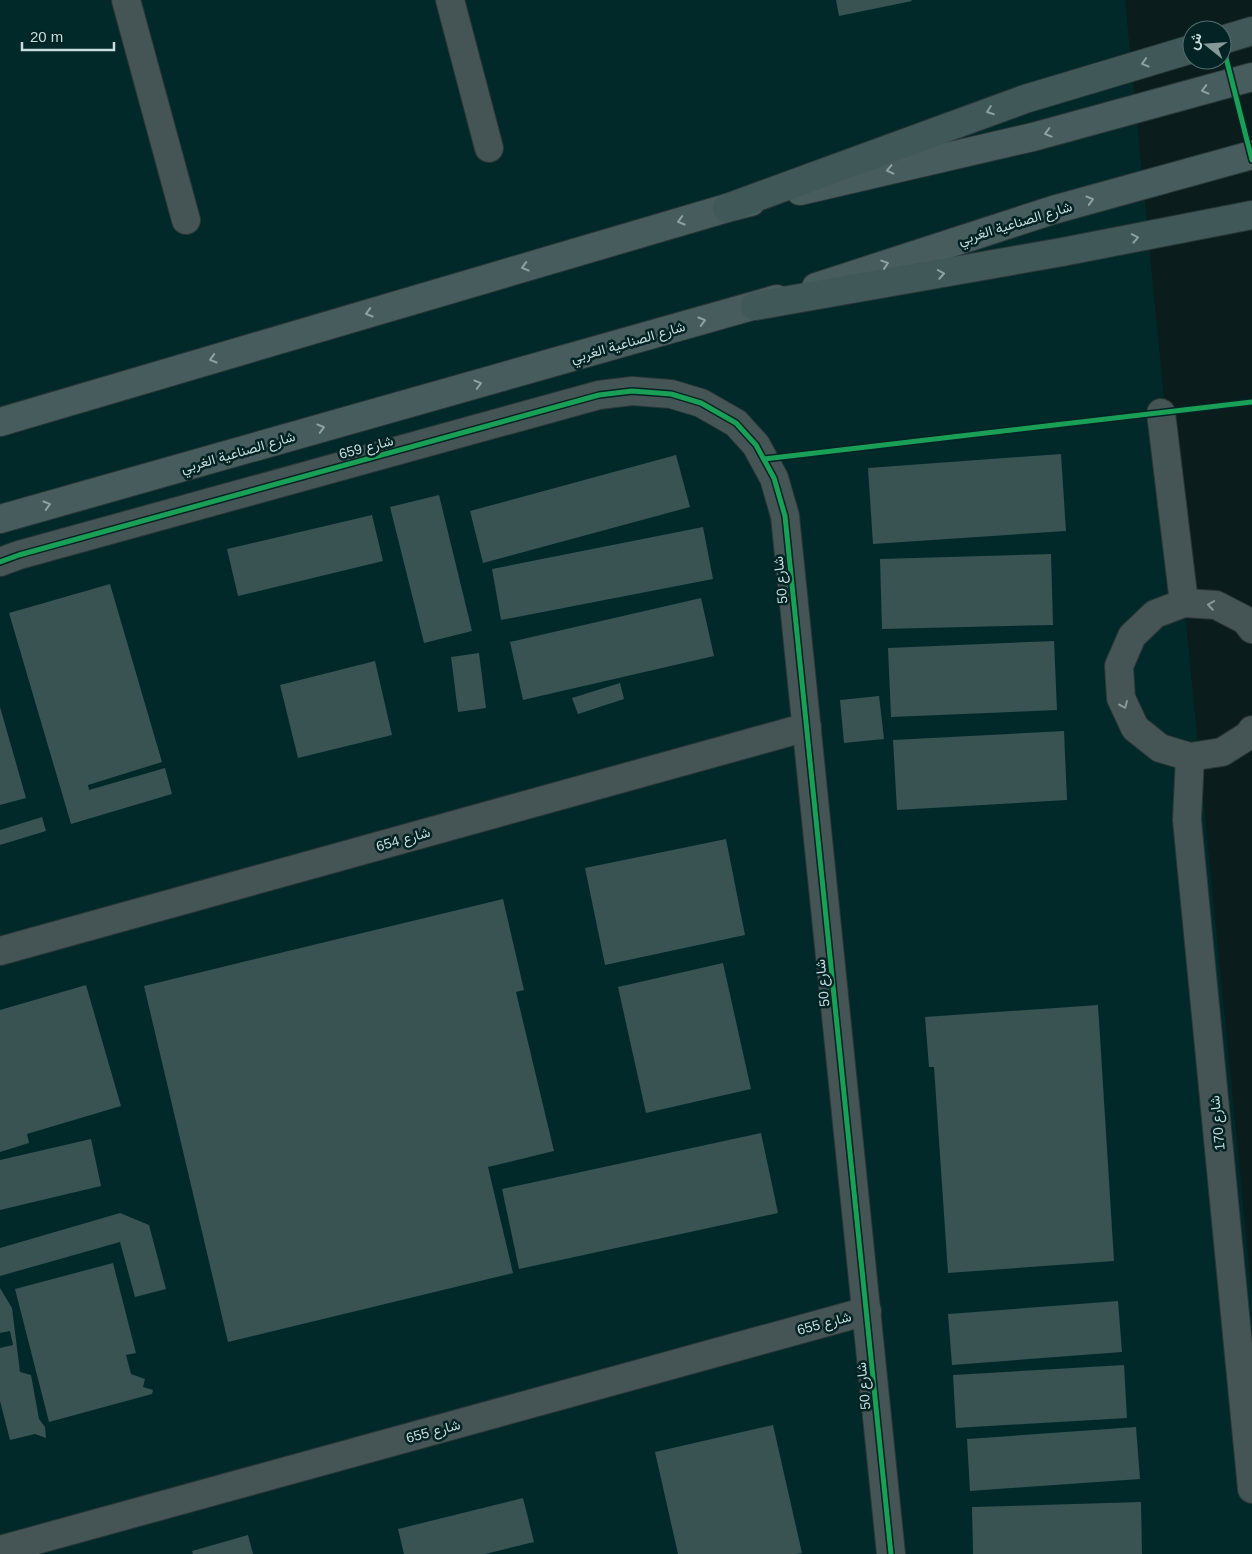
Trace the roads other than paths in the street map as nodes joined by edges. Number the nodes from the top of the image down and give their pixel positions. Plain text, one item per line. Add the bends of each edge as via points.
1 (126, 0) edge
2 (450, 0) edge
3 (1252, 31) edge
4 (1232, 37) edge
5 (1182, 52) edge
6 (1252, 77) edge
7 (489, 148) dead end
8 (1252, 154) edge
9 (727, 208) junction
10 (1252, 215) edge
11 (186, 220) dead end
12 (755, 306) junction
13 (1161, 413) dead end
14 (0, 422) edge
15 (736, 424) joint
16 (0, 518) edge
17 (0, 562) edge
18 (1184, 603) junction
19 (1252, 629) edge
20 (807, 727) junction
21 (1252, 730) edge
22 (1190, 757) junction
23 (0, 951) edge
24 (866, 1311) junction
25 (1252, 1489) edge
26 (0, 1550) edge
27 (892, 1554) edge

1 - 11 street
2 - 7 street
3 - 4 highway
5 -> 9 highway via 1025,99
6 -> 9 main road via 1033,137
12 -> 8 main road, شارع الصناعية الغربي via 1053,210
9 -> 14 main road
12 -> 10 highway
16 -> 12 main road, شارع الصناعية الغربي
13 - 18 street
15 - 17 street, شارع 659 via 701,403 671,394 632,391 600,395
15 - 20 street, شارع 50 via 756,446 774,478 785,516
19 -> 18 street via 1245,620 1216,605
18 -> 22 street via 1155,614 1143,625 1132,636 1119,666 1121,698 1135,728 1160,748
20 - 23 street, شارع 654
20 - 24 street, شارع 50
21 - 22 street via 1222,752
22 - 25 street, شارع 170 via 1187,820
24 - 26 street, شارع 655
24 - 27 street, شارع 50

